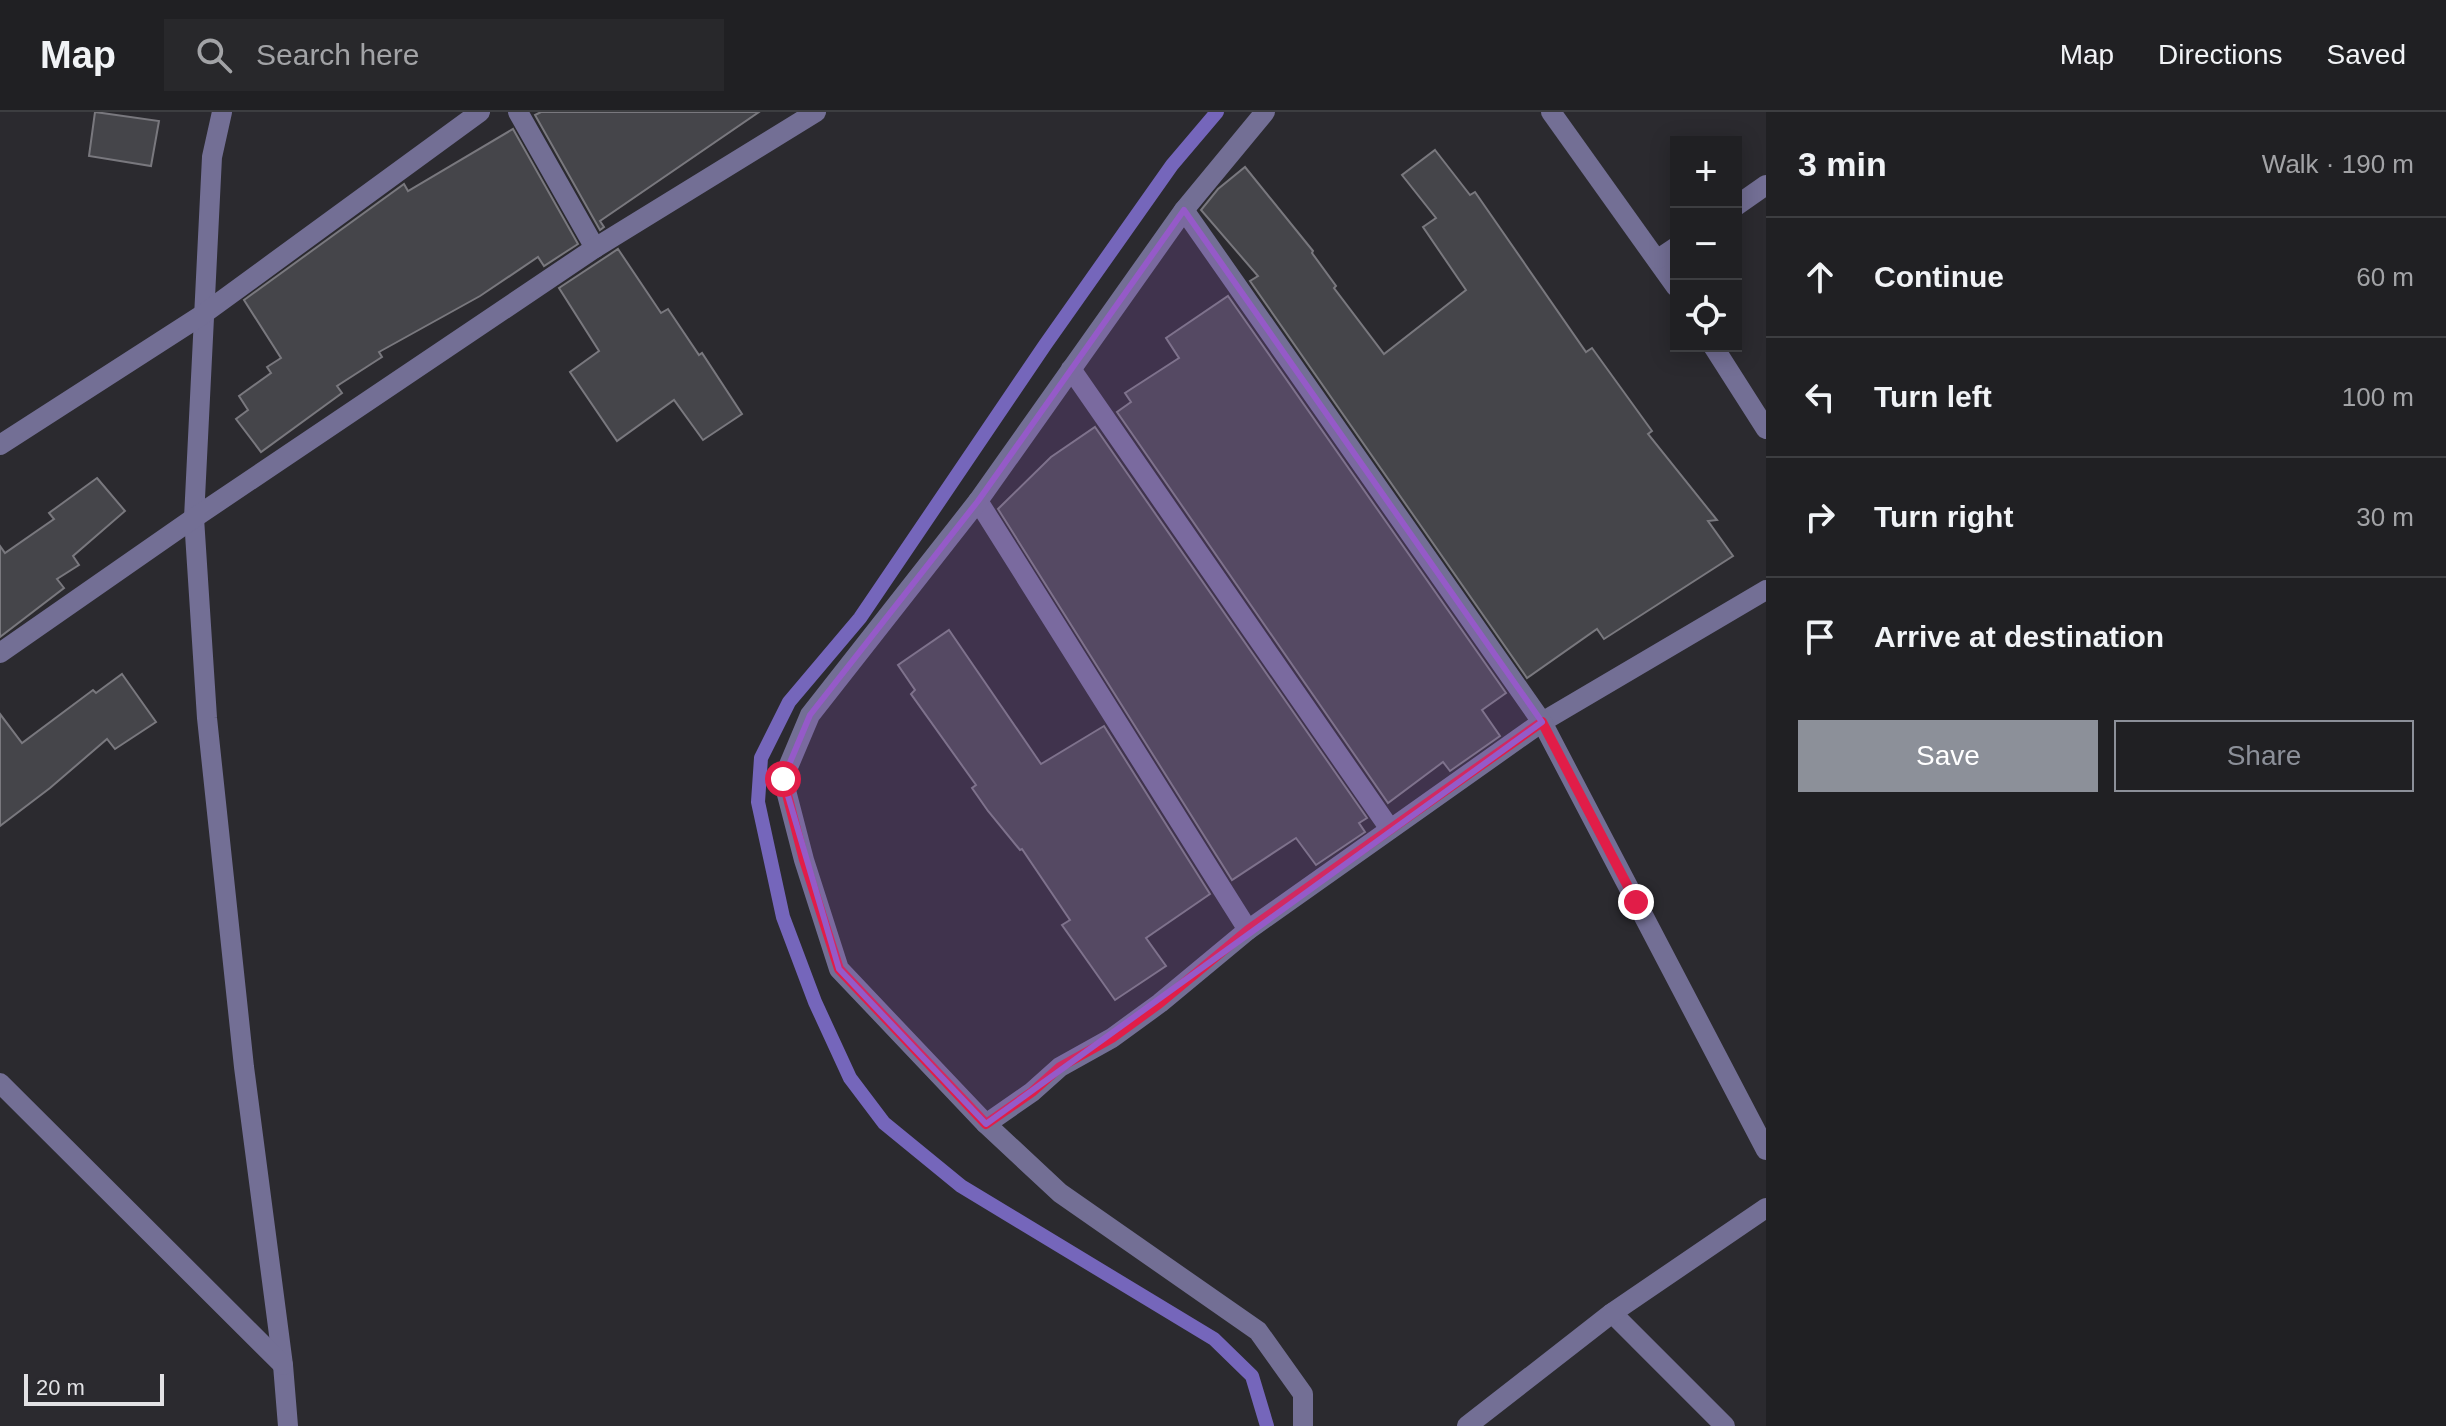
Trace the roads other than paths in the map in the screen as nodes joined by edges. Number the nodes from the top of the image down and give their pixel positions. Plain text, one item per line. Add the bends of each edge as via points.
1 (222, 112) edge
2 (480, 112) edge
3 (518, 112) edge
4 (816, 112) edge
5 (1265, 112) edge
6 (1551, 112) edge
7 (1766, 185) edge
8 (1742, 202) edge
9 (1184, 210) junction
10 (595, 248) junction
11 (1670, 251) edge
12 (1658, 259) junction
13 (1672, 280) edge
14 (202, 315) junction
15 (1717, 352) edge
16 (1071, 369) junction
17 (1766, 429) edge
18 (0, 445) edge
19 (978, 501) junction
20 (194, 518) junction
21 (1766, 590) edge
22 (0, 653) edge
23 (1542, 722) junction
24 (1390, 829) junction
25 (1248, 930) junction
26 (0, 1083) edge
27 (986, 1124) junction
28 (1766, 1150) edge
29 (1766, 1208) edge
30 (1612, 1313) junction
31 (283, 1365) junction
32 (1481, 1422) edge
33 (288, 1426) edge
34 (1303, 1426) edge
35 (1725, 1426) edge

1 - 14 street via 212,157
2 - 14 street
3 - 10 street
4 - 10 street
5 - 9 street
6 - 12 street
7 - 8 street
9 - 16 street
9 - 23 street
10 - 20 street
11 - 12 street
12 - 13 street
14 - 18 street
14 - 20 street
15 - 17 street
16 - 19 street
16 - 24 street
19 - 25 street
19 - 27 street via 810,715 783,779 839,969
20 - 22 street
20 - 31 street via 207,718
21 - 23 street
23 - 24 street
23 - 28 street
24 - 25 street
25 - 27 street via 1160,1003 1060,1067
26 - 31 street
27 - 34 street via 1060,1193 1258,1331 1303,1394
29 - 30 street
30 - 32 street
30 - 35 street
31 - 33 street

